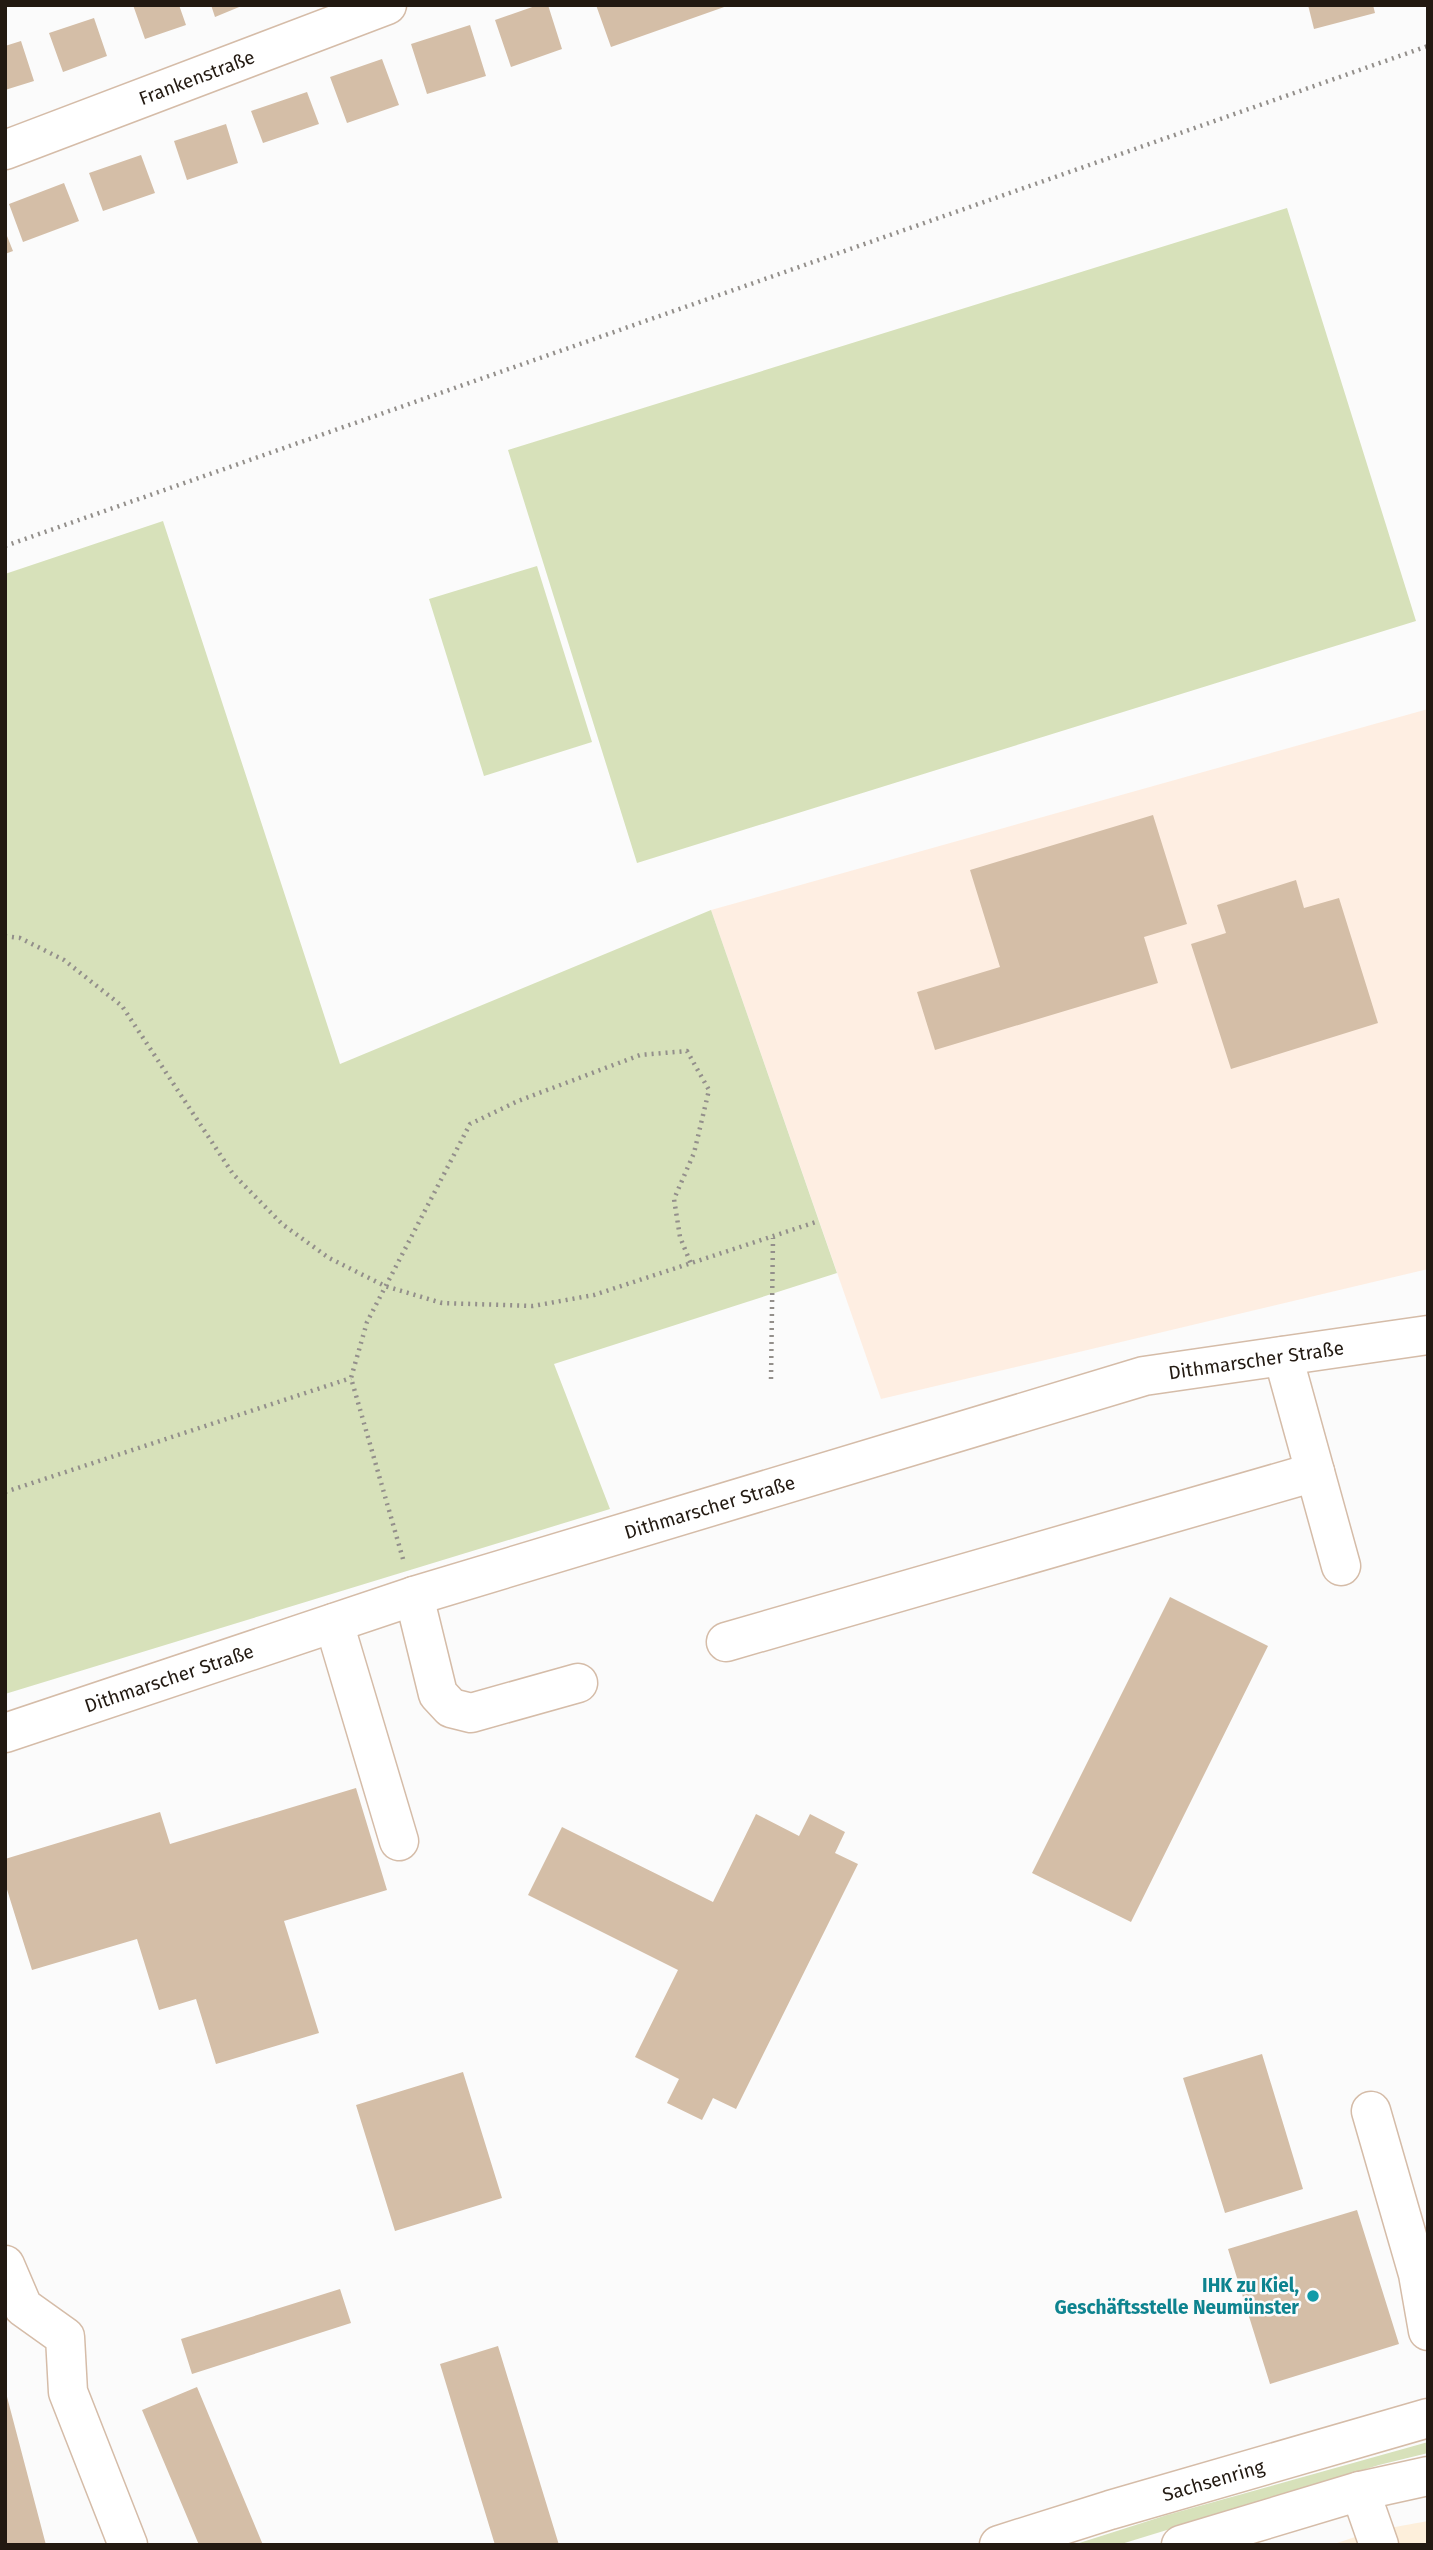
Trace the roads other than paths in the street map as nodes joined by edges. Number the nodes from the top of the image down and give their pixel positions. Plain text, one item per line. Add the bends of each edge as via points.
1 (387, 5) edge
2 (5, 150) edge
3 (1428, 1335) edge
4 (1283, 1356) junction
5 (1315, 1472) junction
6 (1341, 1566) dead end
7 (414, 1596) junction
8 (334, 1623) junction
9 (726, 1642) dead end
10 (578, 1683) dead end
11 (5, 1733) edge
12 (399, 1841) dead end
13 (1371, 2112) dead end
14 (5, 2265) edge
15 (1428, 2331) edge
16 (1428, 2418) edge
17 (1428, 2476) edge
18 (1360, 2491) junction
19 (128, 2545) edge
20 (999, 2545) edge
21 (1181, 2545) edge
22 (1379, 2545) edge

1 - 2 street, Frankenstraße
3 - 4 street, Dithmarscher Straße
4 - 5 street
4 - 7 street, Dithmarscher Straße via 1144,1376
5 - 6 street
5 - 9 street
7 - 8 street, Dithmarscher Straße
7 - 10 street via 438,1694 451,1708 471,1713
8 - 11 street, Dithmarscher Straße
8 - 12 street
13 - 15 street via 1418,2274
14 - 19 street via 23,2307 65,2337 68,2392
16 - 20 street, Sachsenring
17 - 18 street
18 - 21 street
18 - 22 street

